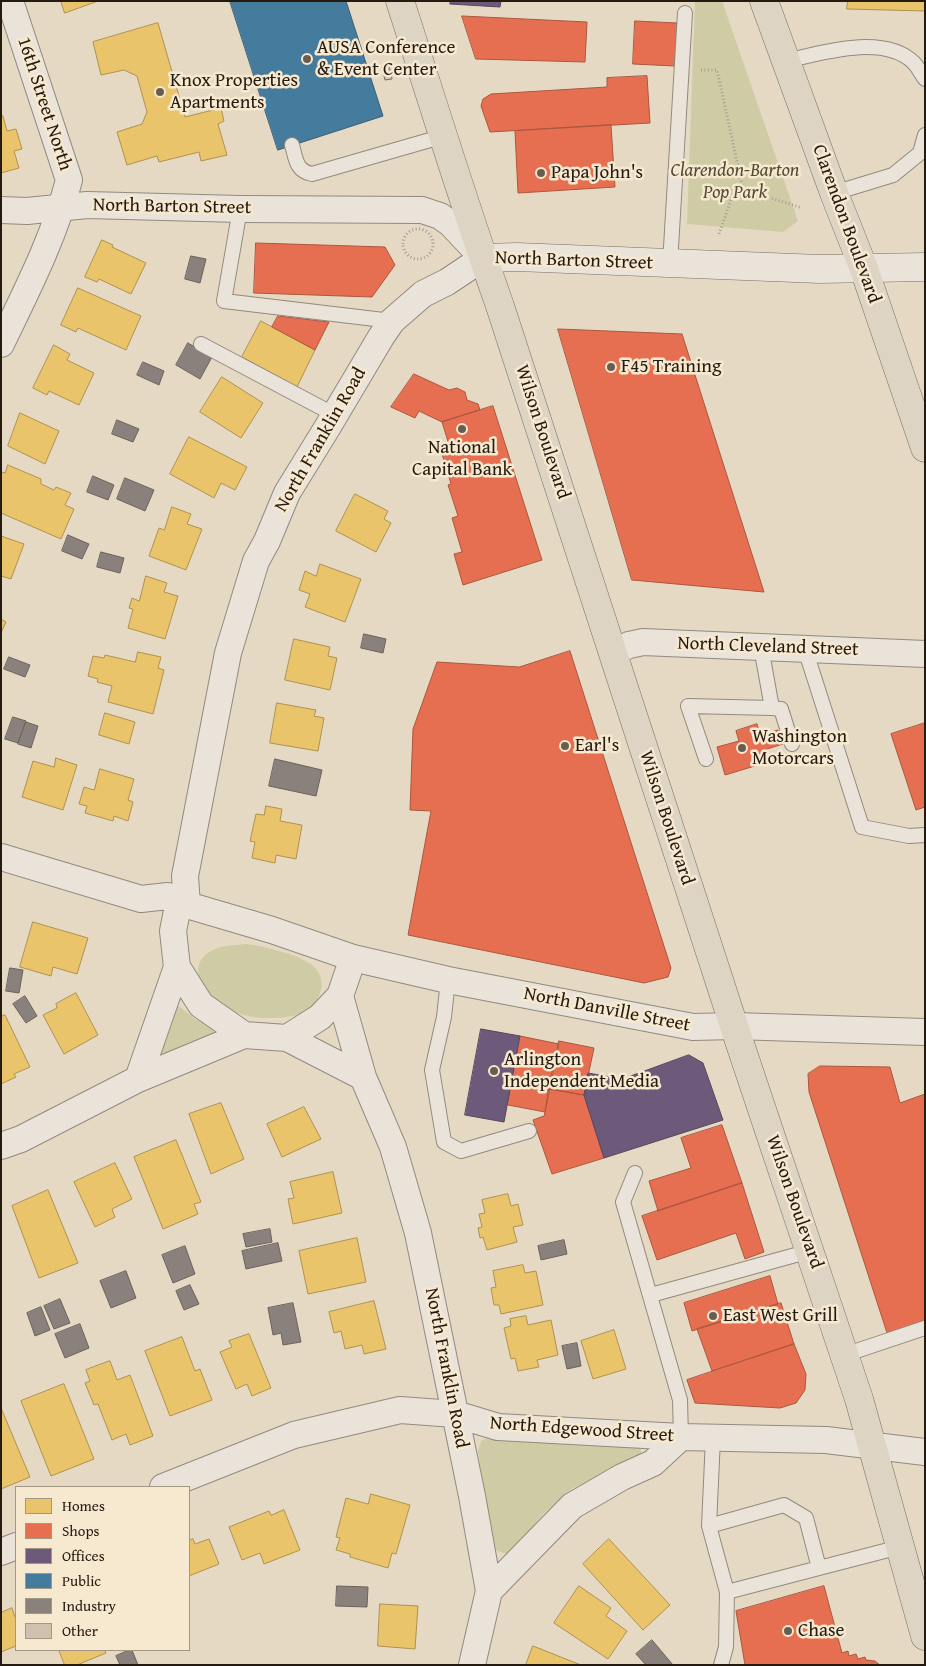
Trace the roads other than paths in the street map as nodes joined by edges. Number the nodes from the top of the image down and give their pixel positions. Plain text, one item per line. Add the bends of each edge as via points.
1 (10, 1) edge
2 (400, 1) edge
3 (764, 1) edge
4 (685, 14) dead end
5 (786, 61) junction
6 (925, 79) edge
7 (925, 135) edge
8 (444, 136) junction
9 (292, 145) dead end
10 (834, 193) junction
11 (62, 207) junction
12 (240, 209) junction
13 (1, 210) edge
14 (483, 258) junction
15 (670, 264) junction
16 (925, 267) edge
17 (864, 268) junction
18 (392, 321) junction
19 (1, 344) edge
20 (201, 344) dead end
21 (335, 415) junction
22 (925, 448) edge
23 (760, 647) junction
24 (805, 649) junction
25 (613, 652) junction
26 (925, 654) edge
27 (772, 708) junction
28 (792, 744) dead end
29 (706, 760) dead end
30 (925, 836) edge
31 (1, 858) edge
32 (141, 899) junction
33 (183, 903) junction
34 (173, 931) junction
35 (353, 958) junction
36 (177, 967) junction
37 (448, 980) junction
38 (340, 996) junction
39 (734, 1026) junction
40 (925, 1032) edge
41 (244, 1035) junction
42 (288, 1038) junction
43 (363, 1077) junction
44 (138, 1079) junction
45 (529, 1131) dead end
46 (1, 1146) edge
47 (635, 1173) dead end
48 (810, 1250) junction
49 (651, 1295) junction
50 (925, 1328) edge
51 (844, 1355) junction
52 (455, 1414) junction
53 (681, 1437) junction
54 (713, 1438) junction
55 (873, 1445) junction
56 (925, 1452) edge
57 (166, 1486) edge
58 (709, 1526) junction
59 (15, 1546) edge
60 (900, 1547) junction
61 (1, 1552) edge
62 (819, 1568) junction
63 (489, 1591) junction
64 (727, 1592) junction
65 (925, 1636) edge
66 (472, 1665) edge
67 (721, 1665) edge

1 - 11 street, 16th Street North via 69,180
2 - 8 main road, Wilson Boulevard
3 - 5 main road, Clarendon Boulevard
4 - 15 lane
5 - 6 lane via 851,47 892,50 914,62
5 - 10 main road, Clarendon Boulevard
7 - 10 lane via 920,153 894,175
8 - 9 lane via 312,174 299,167
8 - 14 main road, Wilson Boulevard
10 - 17 main road, Clarendon Boulevard
11 - 12 street, North Barton Street via 87,204
11 - 13 street, North Barton Street
11 - 19 street, 16th Street North
12 - 14 street, North Barton Street via 422,210 451,224
12 - 18 lane via 224,301
14 - 15 street, North Barton Street
14 - 18 street, North Franklin Road via 423,294
14 - 25 main road, Wilson Boulevard
15 - 17 street, North Barton Street
16 - 17 street, North Barton Street
17 - 22 main road, Clarendon Boulevard
18 - 21 street, North Franklin Road
20 - 21 lane
21 - 33 street, North Franklin Road via 287,493 256,561 228,653 185,876
23 - 24 street, North Cleveland Street
23 - 25 street, North Cleveland Street via 643,642
23 - 27 lane
24 - 26 street, North Cleveland Street
24 - 30 lane via 862,827
25 - 39 main road, Wilson Boulevard
27 - 28 lane via 781,709
27 - 29 lane via 688,706
31 - 32 street
32 - 33 street, North Danville Street via 168,896
32 - 34 street
33 - 34 street, North Franklin Road
33 - 35 street, North Danville Street
34 - 36 street, North Franklin Road
35 - 37 street, North Danville Street
35 - 38 street
36 - 41 street via 201,1005
36 - 44 street
37 - 39 street, North Danville Street via 693,1027
37 - 45 lane via 444,1017 432,1070 444,1142 461,1151
38 - 42 street via 320,1018
38 - 43 street
39 - 40 street, North Danville Street
39 - 48 main road, Wilson Boulevard
41 - 42 street
41 - 44 street
42 - 43 street
43 - 52 street, North Franklin Road via 393,1147 418,1233
44 - 46 street
47 - 49 lane via 623,1202
48 - 49 lane
48 - 51 main road, Wilson Boulevard
49 - 53 lane via 680,1400
50 - 51 lane
51 - 55 main road, Wilson Boulevard
52 - 53 street, North Edgewood Street via 498,1427
52 - 57 street, North Edgewood Street via 400,1410 294,1435
52 - 63 street, North Franklin Road
53 - 54 street, North Edgewood Street
53 - 63 street via 653,1463 572,1506
54 - 55 street, North Edgewood Street via 826,1440
54 - 58 lane
55 - 56 street, North Edgewood Street
55 - 60 main road, Wilson Boulevard
58 - 62 lane via 784,1505 806,1518
58 - 64 lane
59 - 61 street
60 - 62 lane
60 - 65 main road, Wilson Boulevard
62 - 64 lane
63 - 66 street, North Franklin Road
64 - 67 lane via 726,1647

